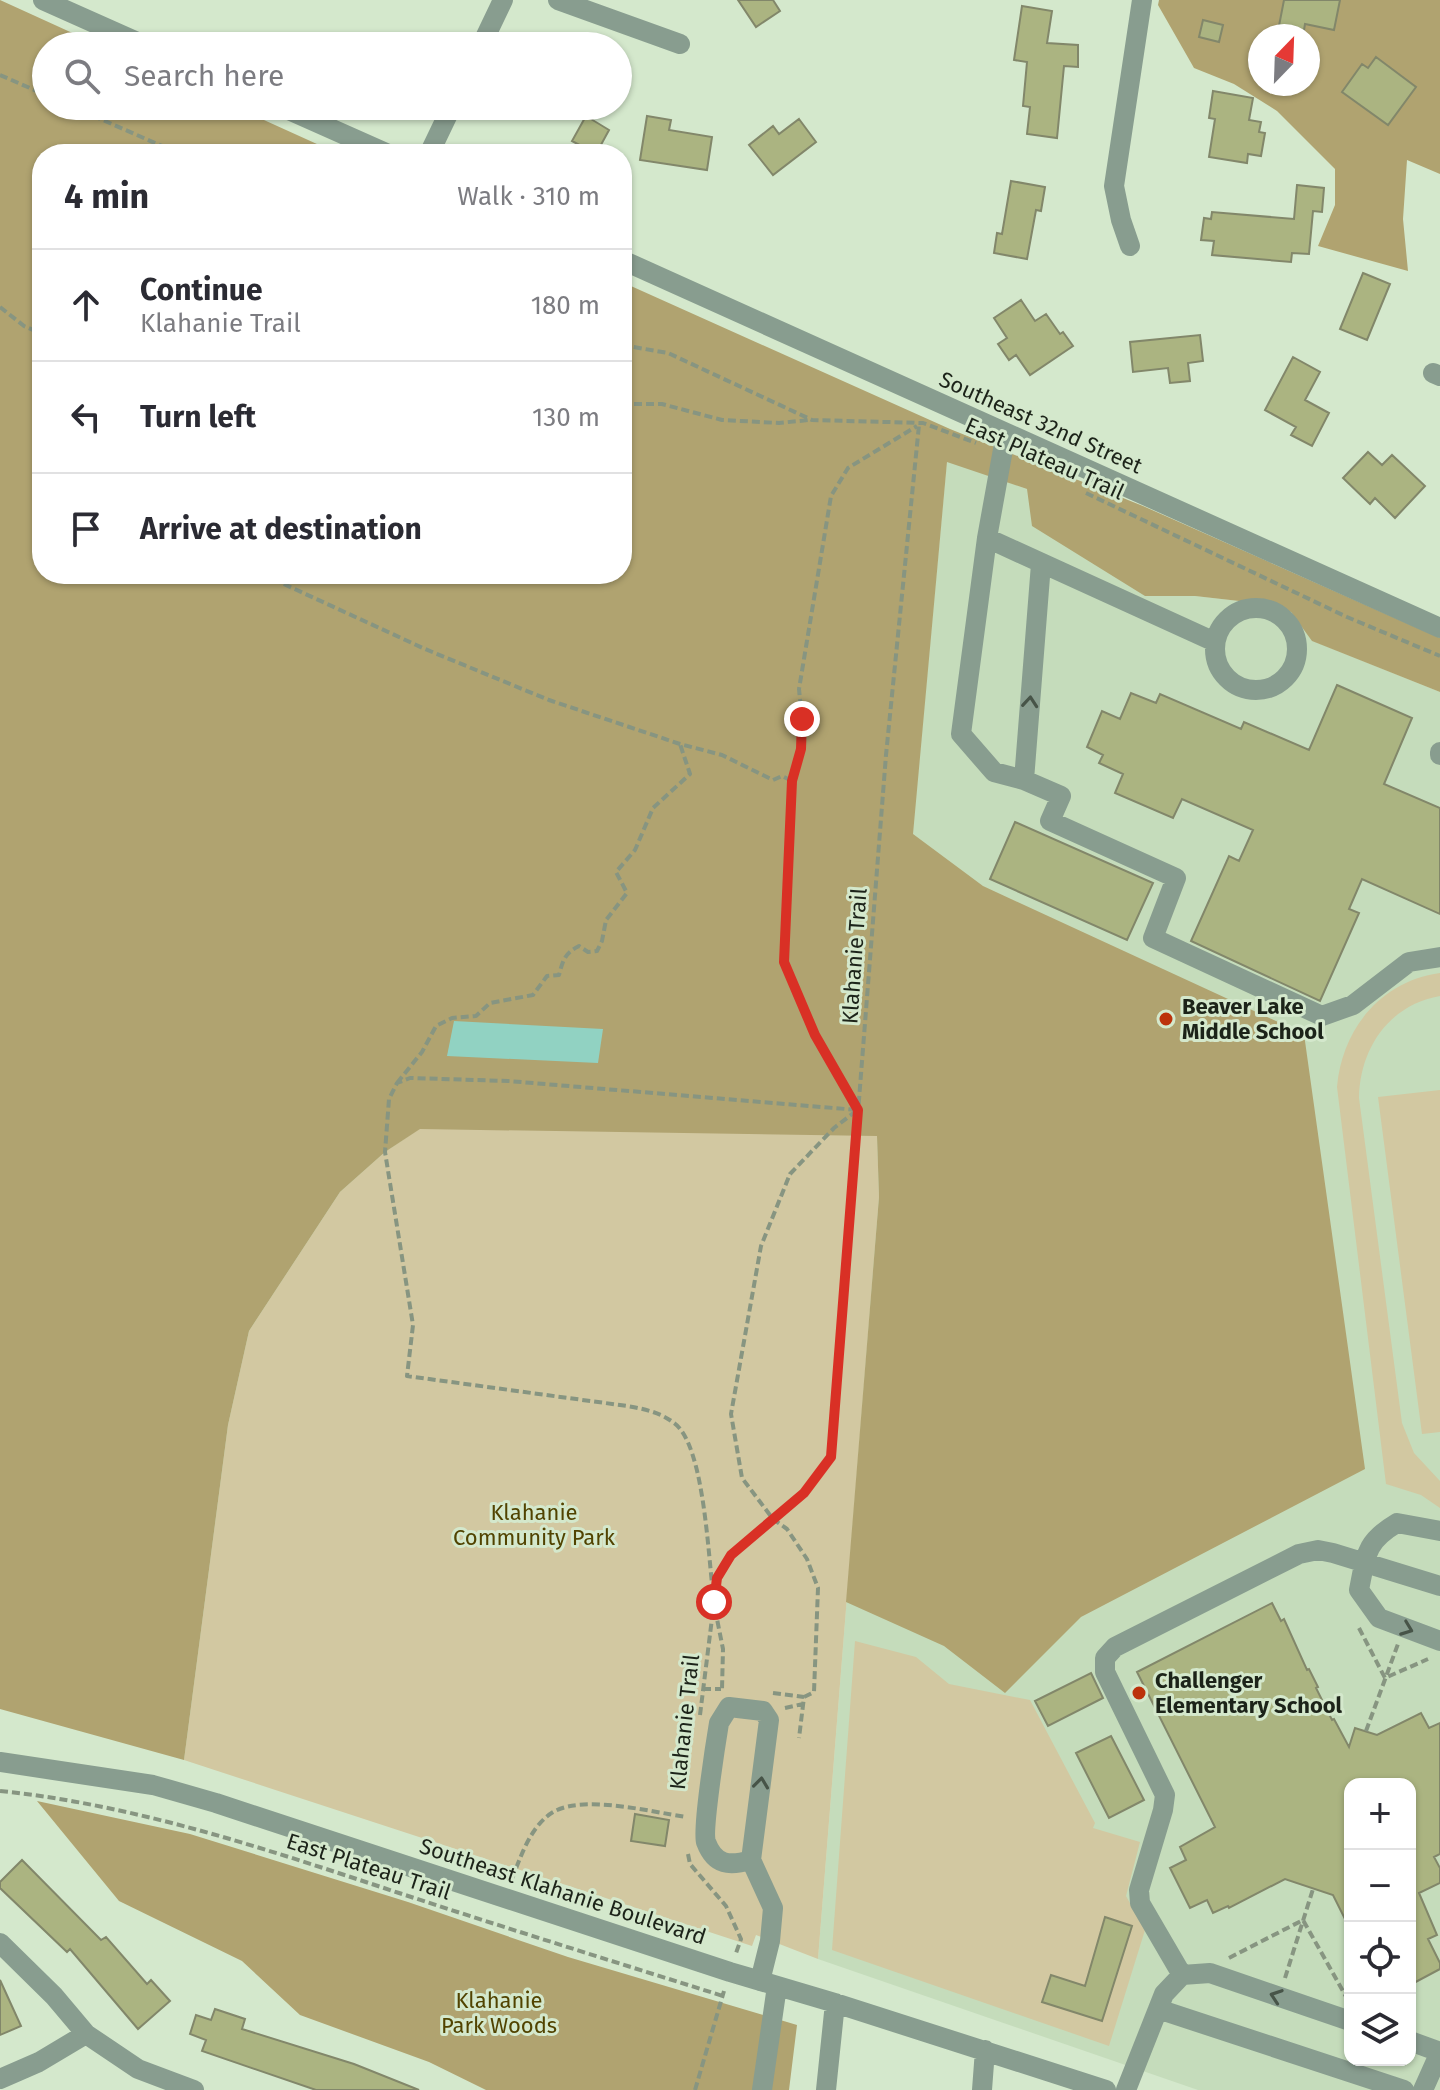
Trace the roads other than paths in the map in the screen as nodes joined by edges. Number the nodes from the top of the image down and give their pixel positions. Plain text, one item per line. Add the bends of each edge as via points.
1 (43, 0) edge
2 (503, 0) edge
3 (558, 0) edge
4 (1142, 0) edge
5 (115, 32) edge
6 (488, 32) edge
7 (680, 44) dead end
8 (312, 120) edge
9 (445, 120) edge
10 (366, 144) edge
11 (434, 144) edge
12 (1130, 246) dead end
13 (632, 265) edge
14 (1006, 433) junction
15 (987, 538) junction
16 (1041, 564) junction
17 (1440, 628) edge
18 (1215, 642) junction
19 (1024, 780) junction
20 (1440, 957) edge
21 (1440, 1531) edge
22 (1365, 1562) junction
23 (1440, 1586) edge
24 (1439, 1648) edge
25 (0, 1762) edge
26 (751, 1860) junction
27 (0, 1943) edge
28 (1182, 1975) junction
29 (768, 1984) junction
30 (835, 2003) junction
31 (1158, 2009) junction
32 (1344, 2019) edge
33 (86, 2034) junction
34 (1416, 2043) edge
35 (985, 2050) junction
36 (1440, 2052) edge
37 (0, 2079) edge
38 (194, 2090) edge
39 (762, 2090) edge
40 (826, 2090) edge
41 (982, 2090) edge
42 (1106, 2090) edge
43 (1126, 2090) edge
44 (1404, 2090) edge
45 (1423, 2090) edge

1 - 5 street
2 - 6 street
3 - 7 street
4 - 12 street via 1114,186
8 - 10 street
9 - 11 street
13 - 14 street, Southeast 32nd Street
14 - 15 street
14 - 17 street, Southeast 32nd Street
15 - 16 street
15 - 19 street via 961,734 994,772
16 - 18 street
19 -> 16 street
18 - 18 street via 1220,670 1230,681 1256,691 1282,682 1297,658 1298,645 1287,621 1264,609 1238,612
19 - 20 street via 1061,796 1050,821 1176,878 1153,938 1322,1016 1353,1005 1409,962
21 - 22 street via 1397,1523 1376,1536
22 - 23 street
22 -> 24 street via 1359,1590 1379,1618
22 - 28 street via 1318,1550 1299,1554 1115,1647 1105,1658 1105,1672 1165,1795 1140,1903
25 - 29 street, Southeast Klahanie Boulevard via 153,1785
26 -> 26 street via 769,1720 763,1711 729,1707 719,1723 705,1839 716,1859 732,1865
26 - 29 street via 773,1908
27 - 33 street
28 - 31 street
32 -> 28 street via 1210,1973
29 - 30 street, Southeast Klahanie Boulevard
29 - 39 street
30 - 35 street, Southeast Klahanie Boulevard
30 - 40 street
31 - 43 street
31 - 44 street
33 - 37 street
33 - 38 street via 138,2069
34 - 36 street
35 - 41 street
35 - 42 street, Southeast Klahanie Boulevard
36 - 45 street

